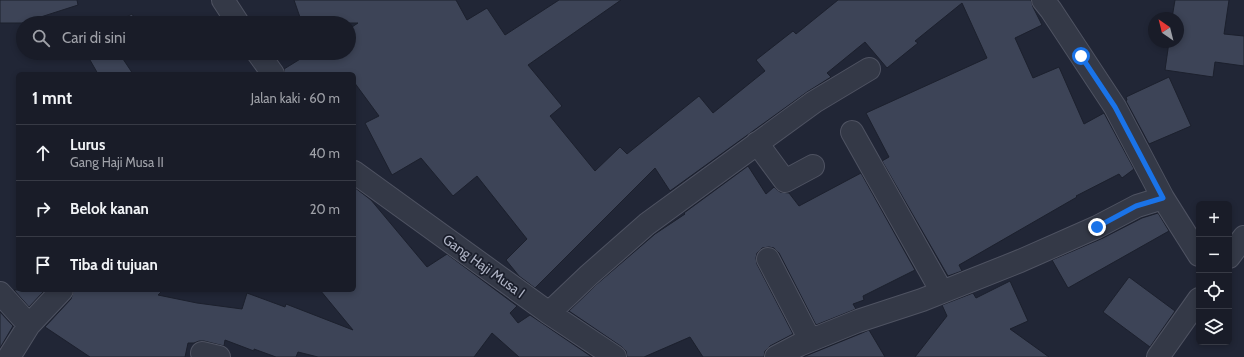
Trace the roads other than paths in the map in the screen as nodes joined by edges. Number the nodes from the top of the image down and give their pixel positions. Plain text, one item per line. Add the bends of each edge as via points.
1 (223, 0) edge
2 (1043, 0) edge
3 (233, 16) edge
4 (263, 60) edge
5 (870, 68) dead end
6 (272, 72) edge
7 (852, 132) dead end
8 (757, 143) junction
9 (813, 166) dead end
10 (356, 173) edge
11 (1163, 198) junction
12 (1244, 237) edge
13 (1196, 250) edge
14 (1232, 253) edge
15 (768, 259) dead end
16 (0, 292) edge
17 (60, 292) edge
18 (942, 292) junction
19 (1196, 303) edge
20 (550, 313) junction
21 (29, 325) junction
22 (810, 340) junction
23 (9, 357) edge
24 (615, 357) edge
25 (776, 357) edge
26 (1158, 357) edge

1 - 3 street
2 - 11 street via 1115,107
4 - 6 street
5 - 8 street via 814,102
7 - 18 street
8 - 9 street via 785,181
8 - 20 street via 647,224
10 - 20 street, Gang Haji Musa I
11 - 13 street
11 - 18 street via 1136,206 1097,227
12 - 14 street
15 - 22 street
16 - 21 street
17 - 21 street
18 - 22 street
19 - 26 street
20 - 24 street, Gang Haji Musa I
21 - 23 street
22 - 25 street

